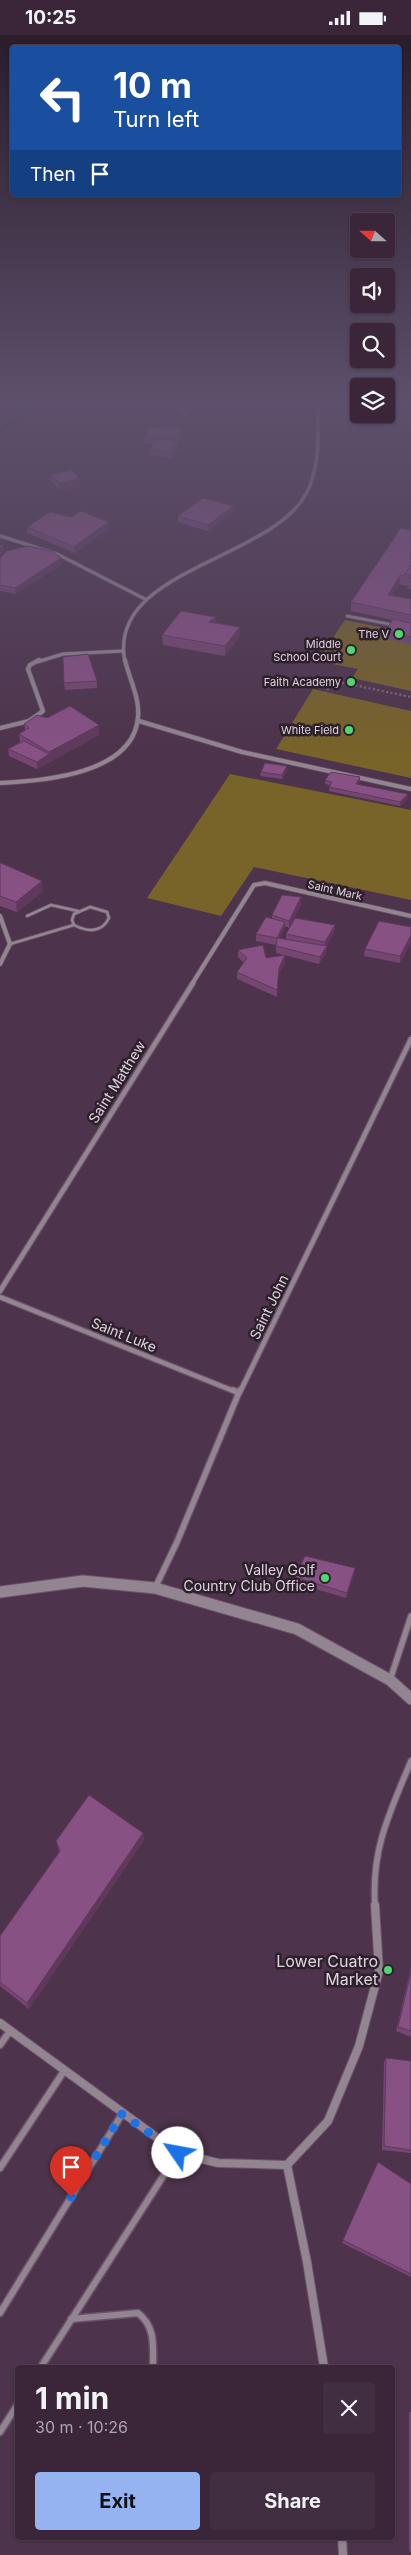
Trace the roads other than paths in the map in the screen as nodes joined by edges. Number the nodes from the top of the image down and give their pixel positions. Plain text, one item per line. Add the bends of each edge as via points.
1 (275, 523) edge
2 (0, 536) edge
3 (145, 599) junction
4 (347, 616) dead end
5 (402, 627) edge
6 (123, 651) junction
7 (139, 721) junction
8 (0, 728) edge
9 (0, 783) edge
10 (411, 789) edge
11 (254, 885) joint
12 (78, 911) junction
13 (411, 915) edge
14 (0, 916) edge
15 (27, 916) dead end
16 (74, 925) junction
17 (10, 944) junction
18 (0, 964) edge
19 (411, 1039) edge
20 (0, 1291) edge
21 (0, 1297) edge
22 (239, 1393) junction
23 (155, 1588) junction
24 (0, 1592) edge
25 (411, 1617) edge
26 (390, 1680) junction
27 (411, 1699) edge
28 (411, 1761) edge
29 (0, 2023) edge
30 (10, 2031) junction
31 (0, 2045) edge
32 (64, 2071) junction
33 (122, 2114) junction
34 (178, 2153) junction
35 (286, 2165) junction
36 (0, 2168) edge
37 (0, 2313) edge
38 (71, 2319) junction
39 (42, 2365) edge
40 (153, 2365) edge
41 (324, 2365) edge
42 (15, 2410) edge
43 (0, 2432) edge
44 (342, 2540) edge
45 (343, 2555) edge

1 - 3 street via 240,548 175,579
2 - 3 street via 26,541 88,567
3 - 6 street via 125,633
4 - 5 lane
6 - 7 street via 140,711
6 - 8 street via 62,655 30,665 28,669 43,711 29,721
7 - 9 street via 124,747 89,769 51,779
7 - 10 street via 242,752
11 - 13 street, Saint Mark via 265,883
11 - 20 street, Saint Matthew
12 - 15 lane via 51,905
12 - 16 lane via 72,920
12 - 16 lane via 99,908 109,918 107,924 91,931
14 - 17 street
16 - 17 lane
17 - 18 street
19 - 22 street, Saint John
21 - 22 street, Saint Luke
22 - 23 street, Saint John
23 - 24 street via 83,1581
23 - 26 street via 296,1629
25 - 26 street
26 - 27 street
28 - 35 street via 380,1838 372,1879 379,1971 359,2047 328,2121
29 - 30 street
30 - 31 street
30 - 32 street
32 - 33 street
32 - 36 street
33 - 34 street
33 - 37 street
34 - 35 street via 218,2163
34 - 38 street
35 - 41 street via 307,2262
38 - 39 street
38 - 40 street via 138,2313 152,2326
42 - 43 street
44 - 45 street

